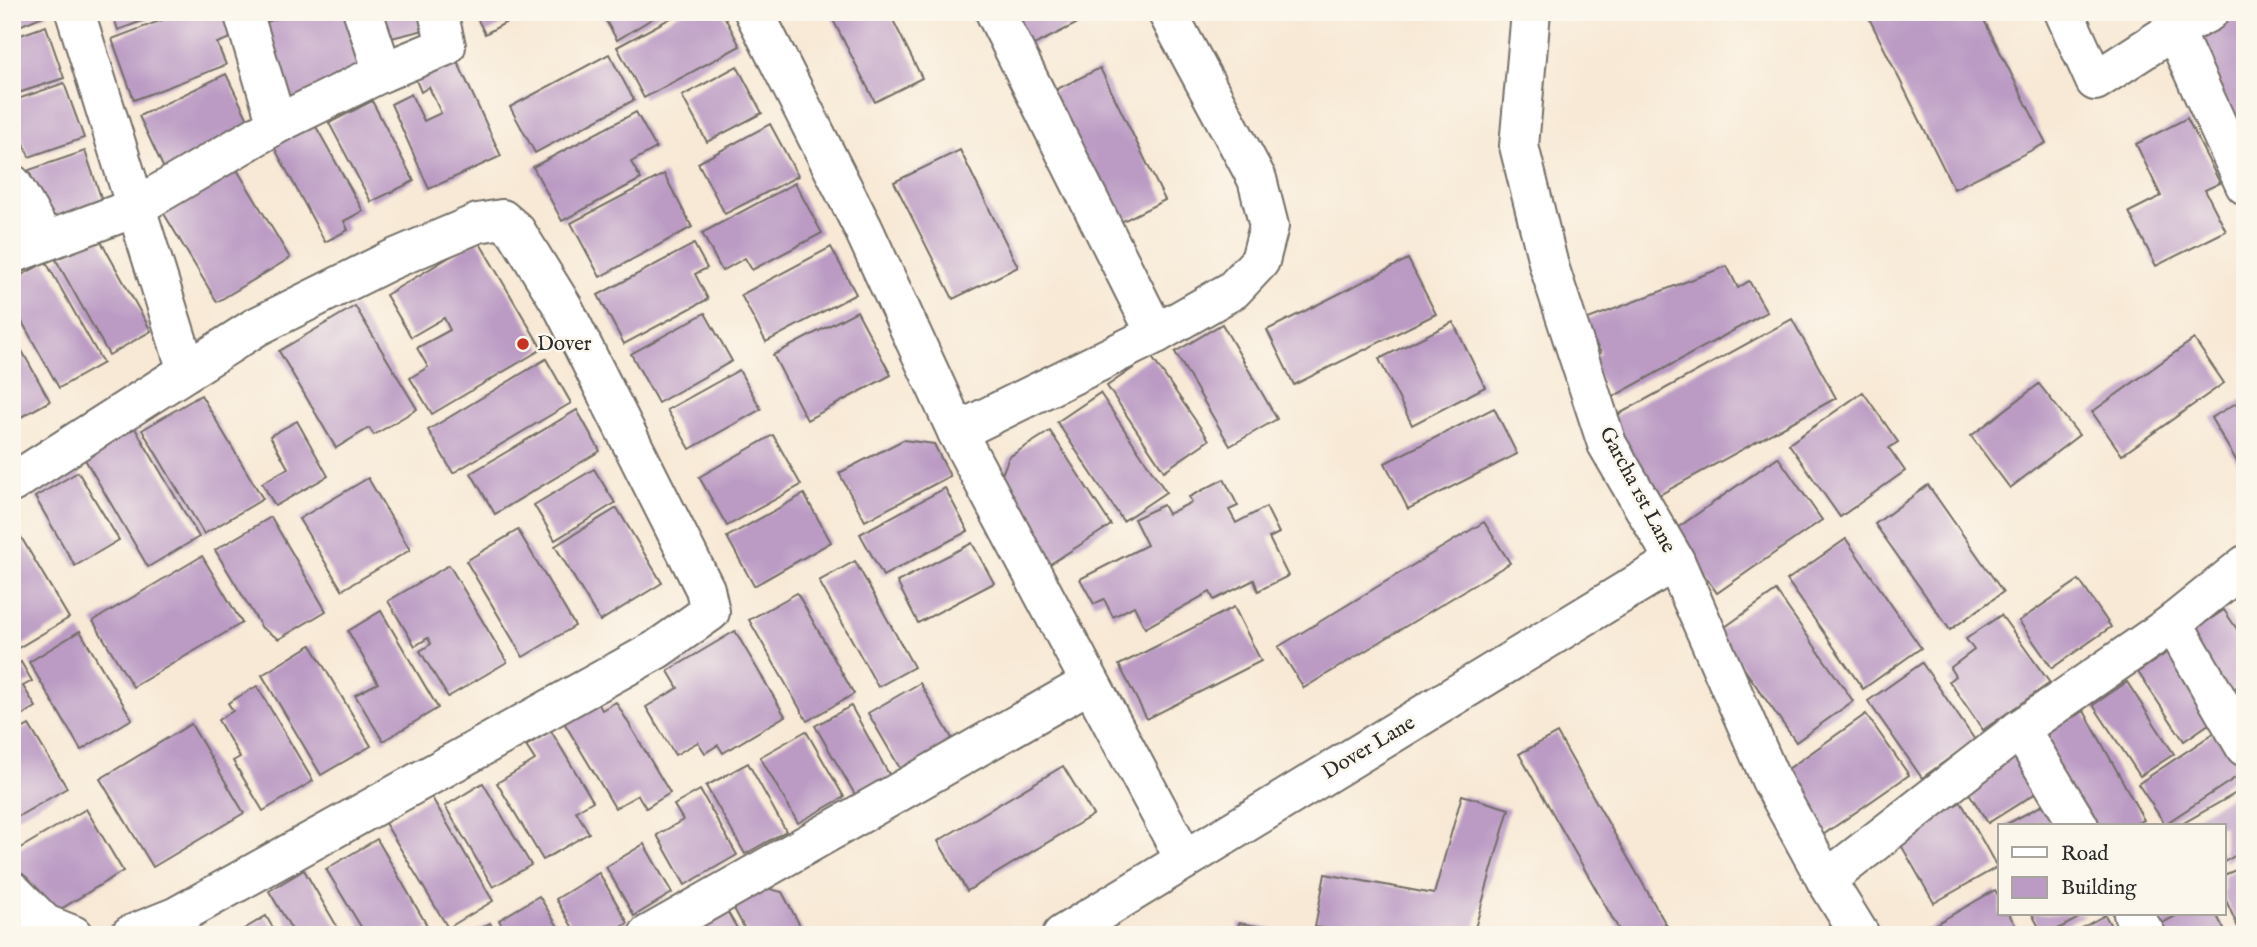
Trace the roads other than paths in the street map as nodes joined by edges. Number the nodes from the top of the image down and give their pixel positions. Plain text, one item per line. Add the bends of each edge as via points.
1 (75, 12) edge
2 (243, 12) edge
3 (363, 12) edge
4 (438, 12) edge
5 (754, 12) edge
6 (995, 12) edge
7 (1167, 12) edge
8 (1531, 12) edge
9 (2064, 12) edge
10 (2209, 12) edge
11 (2174, 30) junction
12 (383, 72) junction
13 (277, 124) junction
14 (12, 184) edge
15 (2245, 185) edge
16 (134, 208) junction
17 (29, 247) edge
18 (1156, 334) junction
19 (187, 371) junction
20 (957, 432) junction
21 (12, 483) edge
22 (1675, 561) junction
23 (2245, 565) edge
24 (2173, 623) junction
25 (1090, 683) junction
26 (2020, 729) junction
27 (2245, 747) edge
28 (2078, 824) edge
29 (1185, 860) junction
30 (1826, 880) junction
31 (12, 891) edge
32 (2134, 916) edge
33 (73, 935) edge
34 (130, 935) edge
35 (648, 935) edge
36 (1062, 935) edge
37 (1860, 935) edge
38 (2146, 935) edge

1 - 16 street
2 - 13 street
3 - 12 street
4 - 12 street via 446,46
5 - 20 street via 863,228
6 - 18 street
7 - 18 street via 1257,179 1269,226 1261,261 1233,290
8 - 22 street, Garcha 1st Lane via 1519,146 1549,266 1607,444
9 - 11 street via 2095,82
10 - 11 street
11 - 15 street
12 - 13 street
13 - 16 street
14 - 17 street
16 - 17 street
16 - 19 street
18 - 20 street
19 - 21 street
19 - 34 street via 256,327 391,260 478,223 502,219 516,231 563,307 705,589 710,612 645,657 175,917
20 - 25 street
22 - 29 street, Dover Lane
22 - 30 street, Garcha 1st Lane via 1771,780
23 - 24 street
24 - 26 street
24 - 27 street
25 - 29 street
25 - 35 street
26 - 28 street
26 - 30 street
29 - 36 street, Dover Lane
30 - 37 street, Garcha 1st Lane
31 - 33 street via 45,924
32 - 38 street

